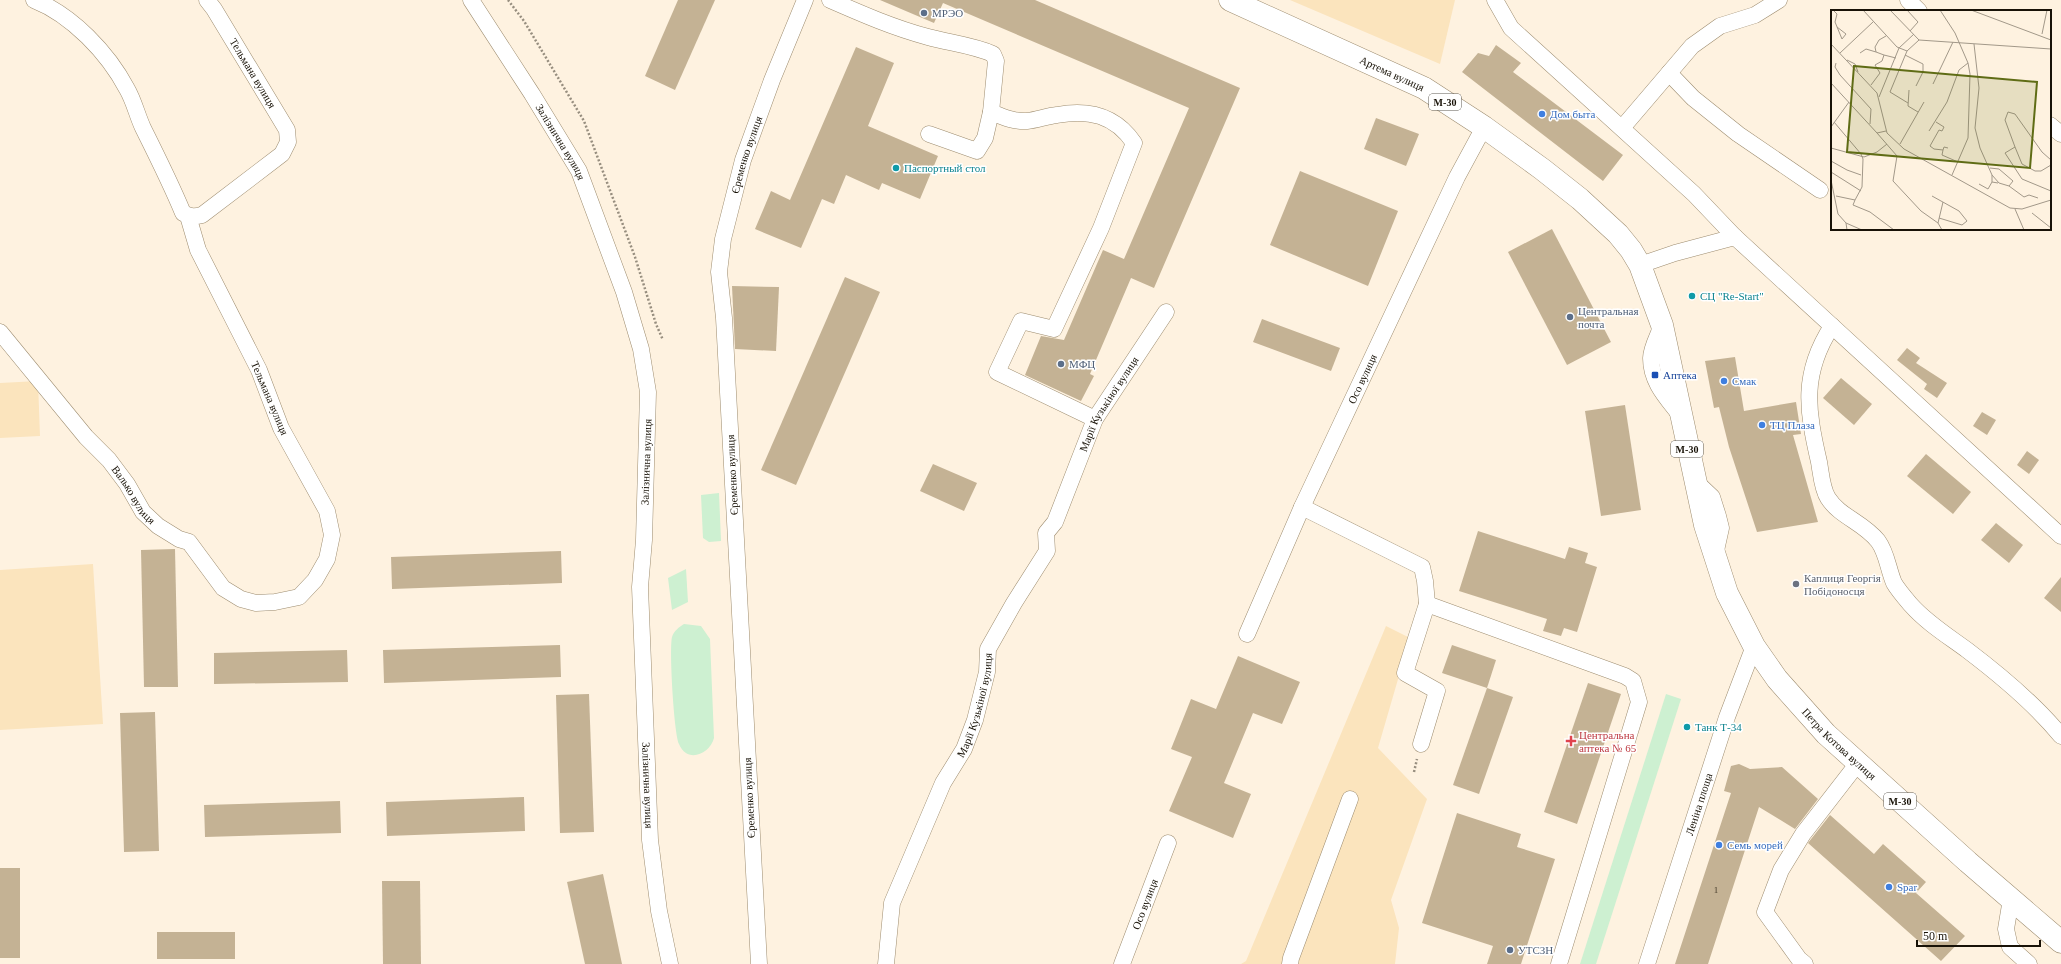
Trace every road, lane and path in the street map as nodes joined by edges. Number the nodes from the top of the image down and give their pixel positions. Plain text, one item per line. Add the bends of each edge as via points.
1 (34, 0) edge
2 (207, 0) edge
3 (471, 0) edge
4 (806, 0) edge
5 (830, 0) edge
6 (1230, 0) edge
7 (1495, 0) edge
8 (1779, 0) edge
9 (1908, 0) edge
10 (1918, 10) edge
11 (1669, 73) junction
12 (992, 112) junction
13 (2051, 126) edge
14 (1484, 127) junction
15 (1622, 128) junction
16 (929, 134) dead end
17 (2061, 134) edge
18 (1820, 190) dead end
19 (188, 216) junction
20 (1735, 237) junction
21 (1635, 257) junction
22 (1166, 312) dead end
23 (1832, 326) junction
24 (0, 332) edge
25 (1096, 419) junction
26 (1302, 507) junction
27 (2061, 536) edge
28 (299, 597) joint
29 (1427, 604) junction
30 (1247, 634) dead end
31 (1754, 646) junction
32 (2061, 736) edge
33 (1421, 744) dead end
34 (1858, 763) junction
35 (1350, 799) dead end
36 (1168, 844) dead end
37 (2011, 899) junction
38 (2061, 942) edge
39 (670, 964) edge
40 (759, 964) edge
41 (886, 964) edge
42 (1122, 964) edge
43 (1290, 964) edge
44 (1559, 964) edge
45 (1647, 964) edge
46 (1805, 964) edge
47 (2029, 964) edge

1 - 19 street, Тельмана вулиця via 89,36 108,59 128,90 138,118 183,214
2 - 19 street, Тельмана вулиця via 287,130 288,142 282,154 202,215
3 - 39 street, Залізнична вулиця via 579,171 624,292 641,349 648,392 640,587 650,840 659,911
4 - 40 street, Єременко вулиця via 772,80 743,160 723,239 719,272 724,318
5 - 12 street via 881,22 993,54 996,61
6 - 14 highway, Артема вулиця / М-30 via 1424,88
7 - 15 street via 1510,28
8 - 11 street via 1754,15 1720,26 1692,46
9 - 10 street
11 - 15 street
11 - 18 street via 1693,98 1738,134
12 - 16 street via 985,138 977,151
12 - 25 street via 1011,120 1027,121 1058,114 1089,113 1112,120 1125,129 1134,143 1101,228 1054,329 1021,321 997,372
13 - 17 street
14 - 21 highway, Артема вулиця / М-30 via 1580,200 1618,234
14 - 26 street, Осо вулиця via 1457,177
15 - 20 street via 1694,194
19 - 28 street, Тельмана вулиця via 198,250 259,370 281,428 327,511 332,535 327,559 315,580
20 - 21 street via 1675,253
20 - 23 street
21 - 31 highway, М-30 via 1662,325 1705,525 1727,593
22 - 25 street, Марії Кузькіної вулиця
23 - 27 street
23 - 32 street via 1822,341 1813,364 1808,392 1811,424 1826,496 1838,511 1862,525 1878,541 1894,583 1911,604 1933,626 2002,678
24 - 28 street, Валько вулиця via 86,437 109,460 143,512 158,526 189,542 222,588 241,599 256,602 275,602
25 - 41 street, Марії Кузькіної вулиця via 1055,522 1046,532 1048,551 988,649 987,672 970,734 943,783 892,903
26 - 29 street via 1422,567
26 - 30 street, Осо вулиця
29 - 33 street via 1405,673 1437,691
29 - 44 street via 1633,680 1640,702
31 - 34 highway, Петра Котова вулиця / М-30 via 1777,679 1810,718
31 - 45 street, Леніна площа via 1727,717
34 - 37 highway, Петра Котова вулиця / М-30
34 - 46 street via 1803,834 1781,870 1765,912
35 - 43 street
36 - 42 street, Осо вулиця
37 - 38 highway, Петра Котова вулиця / М-30
37 - 47 street via 2006,929 2010,947

